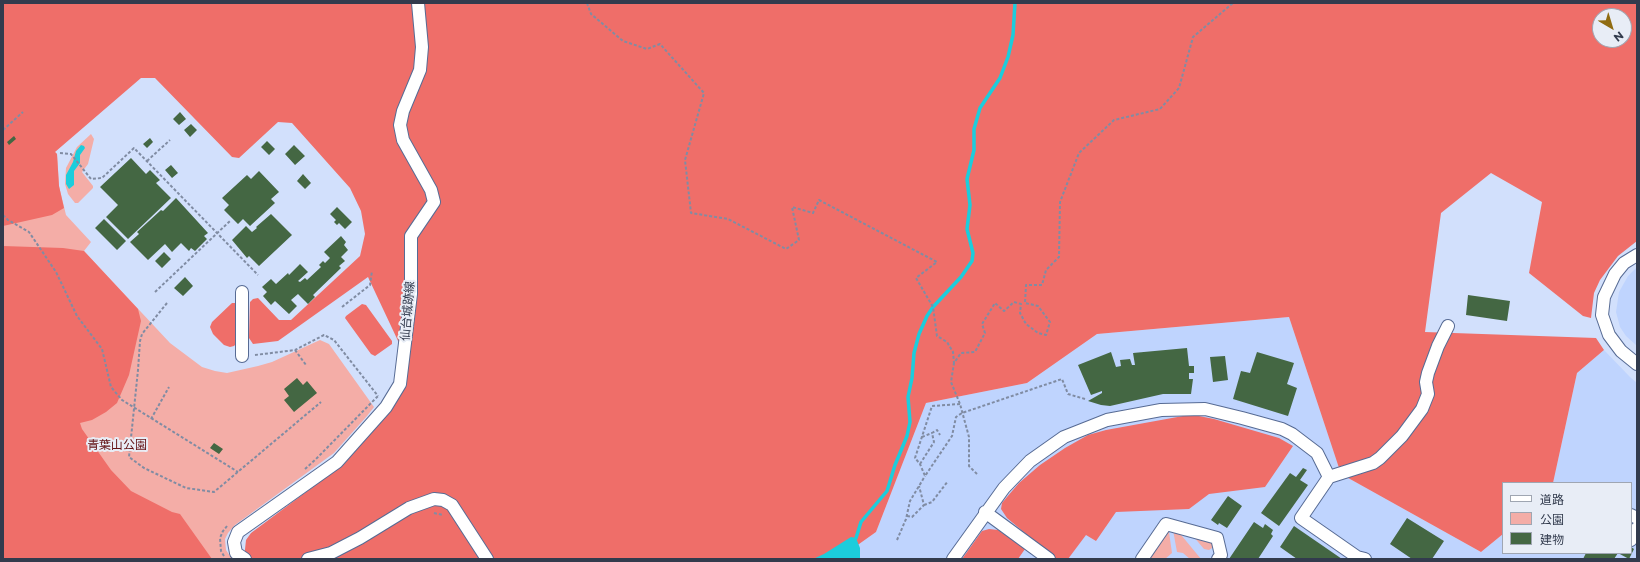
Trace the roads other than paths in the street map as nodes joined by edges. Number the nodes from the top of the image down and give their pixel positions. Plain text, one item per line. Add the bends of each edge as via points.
1 (418, 3) edge
2 (1637, 255) edge
3 (242, 292) dead end
4 (1448, 326) dead end
5 (242, 356) dead end
6 (1637, 364) edge
7 (1329, 478) junction
8 (985, 512) junction
9 (1637, 528) edge
10 (1632, 538) edge
11 (245, 559) edge
12 (308, 559) edge
13 (487, 559) edge
14 (953, 559) edge
15 (1049, 559) edge
16 (1142, 559) edge
17 (1218, 559) edge
18 (1364, 559) edge

1 - 11 street, 仙台城跡線 via 422,47 420,70 400,125 403,140 431,190 434,202 410,236 411,294 400,384 386,407 337,462 238,532 234,542 236,553
2 - 6 street via 1624,263 1615,274 1604,297 1602,316 1615,343
3 - 5 street
4 - 7 street via 1428,373 1428,394 1422,409 1402,436 1380,458
7 - 8 street via 1317,453 1282,429 1205,409 1161,410 1106,420 1064,437 1030,461
7 - 18 street via 1301,518 1357,557
8 - 14 street
8 - 15 street
9 - 10 street
12 - 13 street via 331,553 409,508 434,499 452,505
16 - 17 street via 1166,524 1217,538 1221,555

